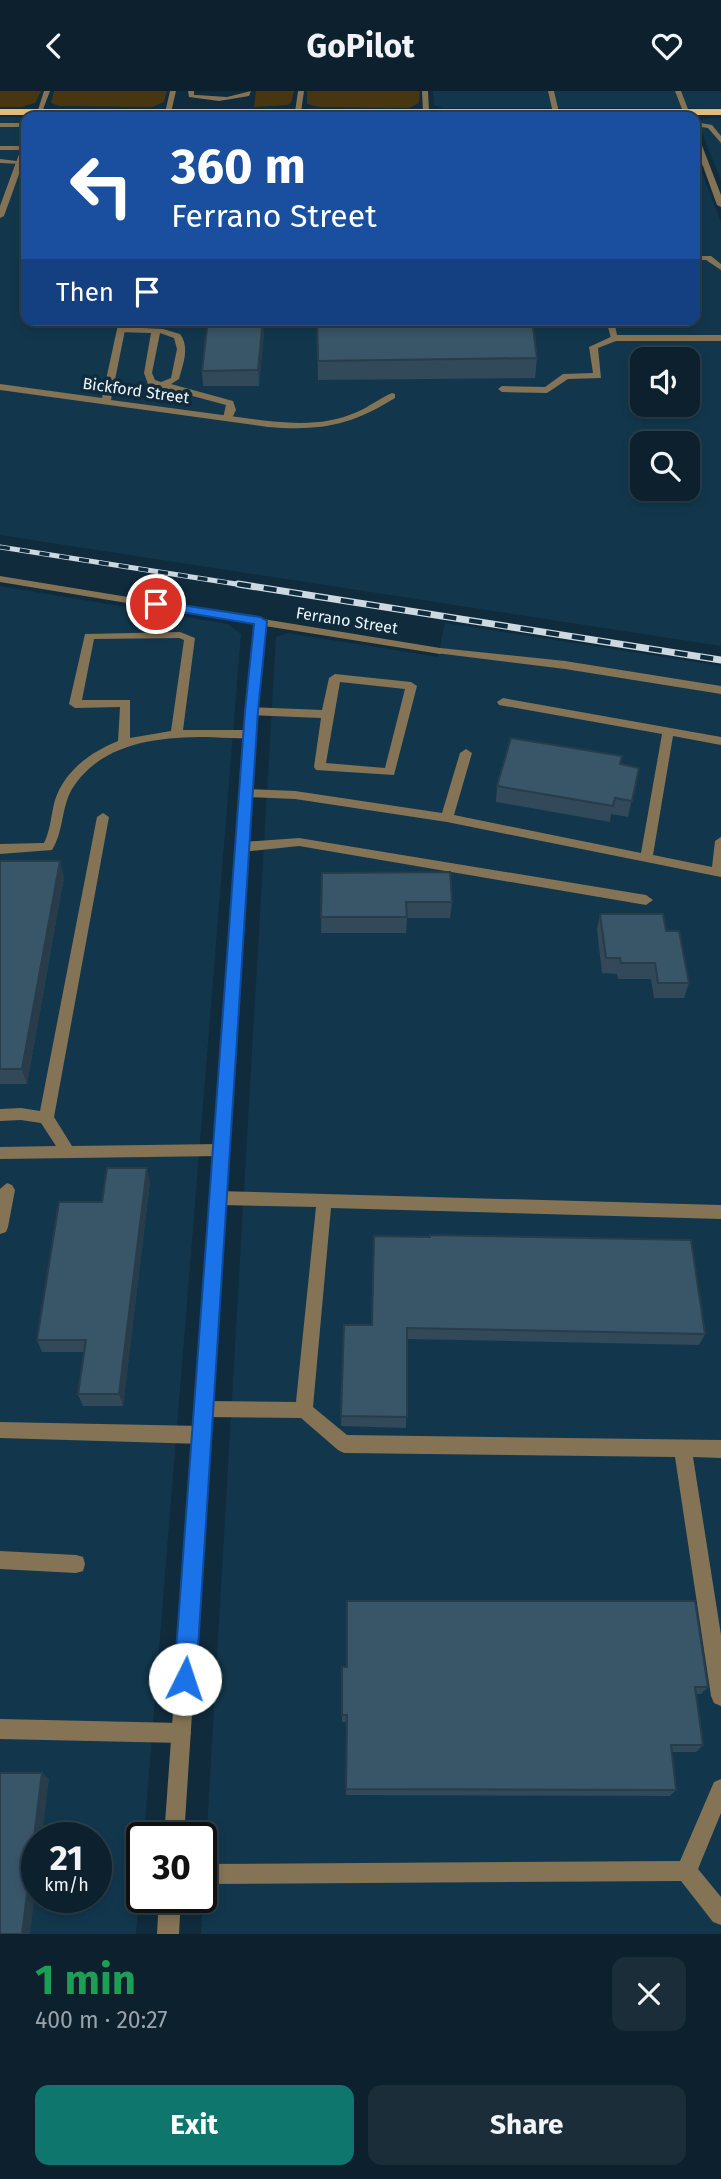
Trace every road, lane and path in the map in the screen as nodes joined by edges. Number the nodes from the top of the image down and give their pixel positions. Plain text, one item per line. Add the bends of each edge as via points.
1 (47, 91) edge
2 (173, 91) edge
3 (191, 91) edge
4 (248, 91) edge
5 (301, 91) edge
6 (425, 91) edge
7 (551, 91) edge
8 (678, 91) edge
9 (0, 111) edge
10 (39, 112) edge
11 (169, 112) edge
12 (298, 112) joint
13 (426, 112) joint
14 (555, 112) edge
15 (686, 112) edge
16 (21, 113) edge
17 (721, 113) edge
18 (700, 114) edge
19 (0, 125) edge
20 (21, 125) edge
21 (700, 125) edge
22 (721, 141) edge
23 (21, 147) edge
24 (0, 148) edge
25 (700, 149) edge
26 (0, 161) edge
27 (20, 162) joint
28 (700, 162) edge
29 (705, 163) junction
30 (721, 205) edge
31 (0, 216) edge
32 (700, 258) edge
33 (721, 268) edge
34 (122, 326) edge
35 (128, 326) edge
36 (612, 326) edge
37 (156, 331) junction
38 (615, 338) junction
39 (721, 338) edge
40 (160, 386) junction
41 (0, 387) edge
42 (502, 389) dead end
43 (392, 396) dead end
44 (106, 401) junction
45 (228, 418) junction
46 (0, 579) edge
47 (260, 621) junction
48 (721, 690) edge
49 (503, 702) dead end
50 (251, 711) junction
51 (327, 714) junction
52 (668, 732) junction
53 (250, 734) junction
54 (176, 735) junction
55 (721, 741) edge
56 (124, 743) junction
57 (466, 753) dead end
58 (246, 793) junction
59 (103, 817) dead end
60 (447, 818) junction
61 (721, 841) edge
62 (242, 847) junction
63 (0, 849) edge
64 (646, 858) junction
65 (646, 900) dead end
66 (0, 1115) edge
67 (46, 1118) junction
68 (221, 1150) junction
69 (68, 1152) junction
70 (0, 1153) edge
71 (7, 1190) dead end
72 (218, 1198) junction
73 (324, 1201) junction
74 (721, 1215) edge
75 (0, 1227) edge
76 (204, 1409) junction
77 (304, 1410) junction
78 (0, 1430) edge
79 (202, 1435) junction
80 (721, 1449) edge
81 (683, 1450) junction
82 (0, 1560) edge
83 (76, 1564) dead end
84 (718, 1656) edge
85 (721, 1696) edge
86 (0, 1729) edge
87 (181, 1734) junction
88 (721, 1789) edge
89 (175, 1822) edge
90 (685, 1871) junction
91 (217, 1874) edge
92 (169, 1913) edge
93 (721, 1914) edge
94 (167, 1934) edge

1 - 10 street
2 - 11 street
3 - 4 street via 191,96 201,98 238,98
5 - 12 street
6 - 13 street
7 - 14 street
8 - 15 street
9 - 16 main road
12 - 13 main road
17 - 18 main road
19 - 20 street
21 - 22 street via 710,126
23 - 24 street
25 - 29 street
26 - 27 street
27 - 31 street
28 - 29 street
29 - 30 street
32 - 33 street
34 - 44 street
35 - 37 street
36 - 38 street
37 - 40 street via 148,373 151,382
37 - 40 street via 173,333 181,343 175,379
38 - 39 street
38 - 42 street via 593,347 598,376 566,376 547,390
40 - 45 street via 230,403
41 - 44 street, Bickford Street
43 - 45 street, Bickford Street via 361,416 333,425 305,427
44 - 45 street, Bickford Street
46 - 47 street, Ferrano Street
47 - 48 street, Ferrano Street
47 - 50 street
49 - 52 street
50 - 51 street
50 - 53 street
51 - 51 street via 320,767 390,772 411,686 335,678
52 - 55 street
52 - 64 street
53 - 54 street
53 - 58 street
54 - 56 street
54 - 56 street via 190,638 89,636 75,704 126,703
56 - 63 street via 105,749 84,764 71,781 48,847
57 - 60 street
58 - 60 street via 295,795
58 - 62 street
59 - 67 street
60 - 64 street
61 - 64 street via 718,873
62 - 65 street via 299,842
62 - 68 street
66 - 67 street
67 - 69 street
68 - 69 street
68 - 72 street
69 - 70 street
71 - 75 street
72 - 73 street
72 - 76 street
73 - 74 street
73 - 77 street
76 - 77 street
76 - 79 street
77 - 81 street via 344,1444
78 - 79 street
79 - 87 street
80 - 81 street
81 - 84 street
82 - 83 street
84 - 85 street
86 - 87 street
87 - 89 street
88 - 90 street
90 - 91 street
90 - 93 street
92 - 94 street

